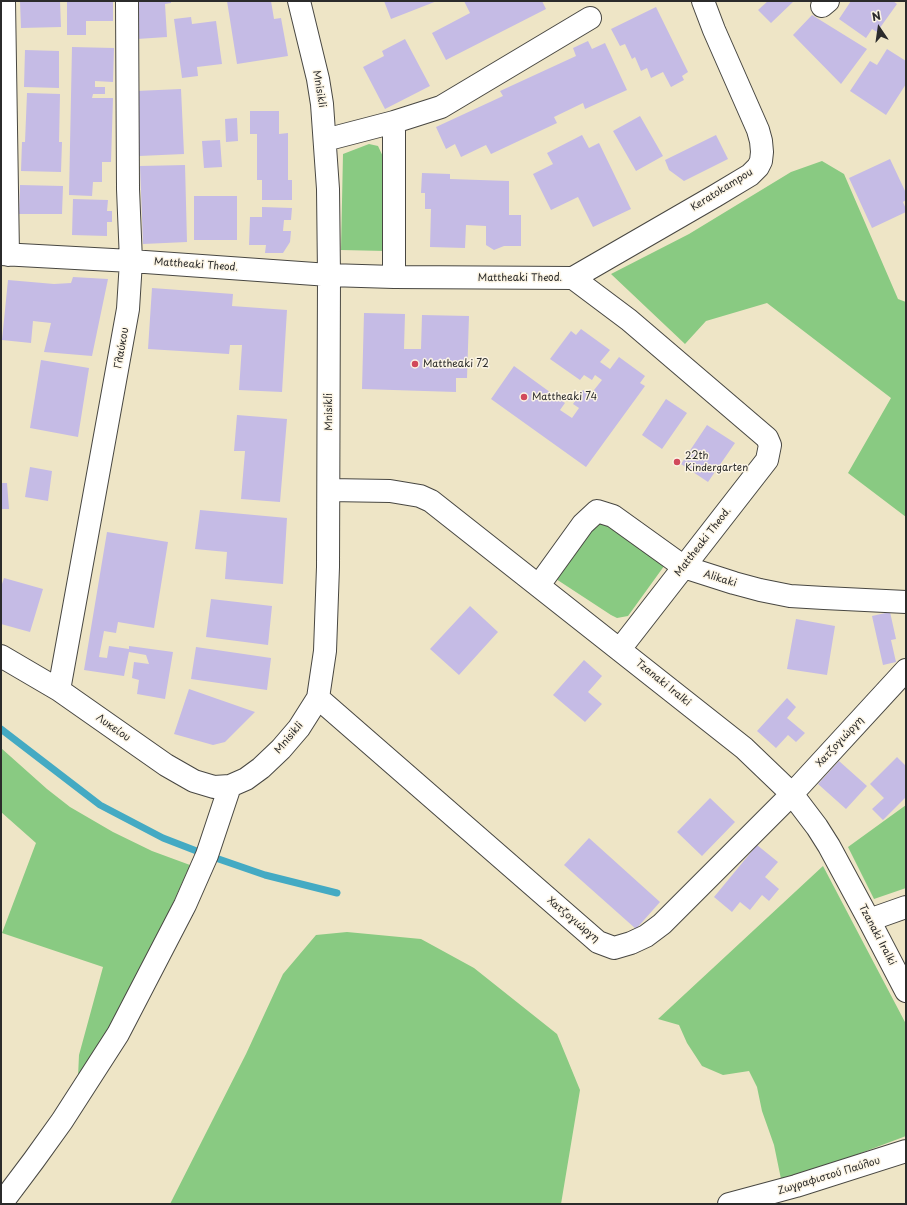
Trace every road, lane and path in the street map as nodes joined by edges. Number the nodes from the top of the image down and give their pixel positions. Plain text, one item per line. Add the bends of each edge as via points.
1 (4, 1) edge
2 (127, 1) edge
3 (299, 1) edge
4 (703, 1) edge
5 (590, 18) dead end
6 (394, 122) junction
7 (325, 140) junction
8 (5, 254) edge
9 (131, 261) junction
10 (329, 275) junction
11 (394, 277) junction
12 (572, 278) junction
13 (329, 490) junction
14 (684, 567) junction
15 (540, 586) junction
16 (906, 602) edge
17 (620, 649) junction
18 (1, 656) edge
19 (906, 670) edge
20 (59, 690) junction
21 (318, 698) junction
22 (230, 786) junction
23 (792, 794) junction
24 (906, 907) edge
25 (869, 920) junction
26 (906, 991) edge
27 (906, 1151) edge
28 (1, 1204) edge
29 (729, 1204) edge

1 - 8 street
2 - 9 street, Γλαύκου
3 - 7 street, Mnisikli via 319,85
4 - 12 street, Keratokampou via 762,141 761,161 750,175
5 - 6 street via 442,107
6 - 7 street
6 - 11 street
7 - 10 street, Mnisikli
8 - 9 street, Mattheaki Theod.
9 - 10 street, Mattheaki Theod.
9 - 20 street, Γλαύκου via 127,321
10 - 11 street, Mattheaki Theod.
10 - 13 street, Mnisikli
11 - 12 street, Mattheaki Theod.
12 - 14 street, Mattheaki Theod. via 629,320 767,438 770,445 767,460
13 - 15 street, Tzanaki Iralki via 390,491 420,496 431,501
13 - 21 street, Mnisikli via 327,633
14 - 15 street, Alikaki via 613,516 597,511 583,524
14 - 16 street, Alikaki via 760,590 790,596
14 - 17 street, Mattheaki Theod.
15 - 17 street, Tzanaki Iralki
17 - 23 street, Tzanaki Iralki via 744,748
18 - 20 street, Λυκείου
19 - 23 street, Χατζογιώργη
20 - 22 street, Λυκείου via 166,765 194,781 214,787
21 - 22 street, Mnisikli via 299,728 281,749 246,779
21 - 23 street, Χατζογιώργη via 598,942 614,948 646,936 662,924
22 - 28 street via 207,855 188,898 121,1028 62,1121
23 - 25 street, Tzanaki Iralki via 829,846
24 - 25 street
25 - 26 street, Tzanaki Iralki
27 - 29 street, Ζωγραφιστού Παύλου

